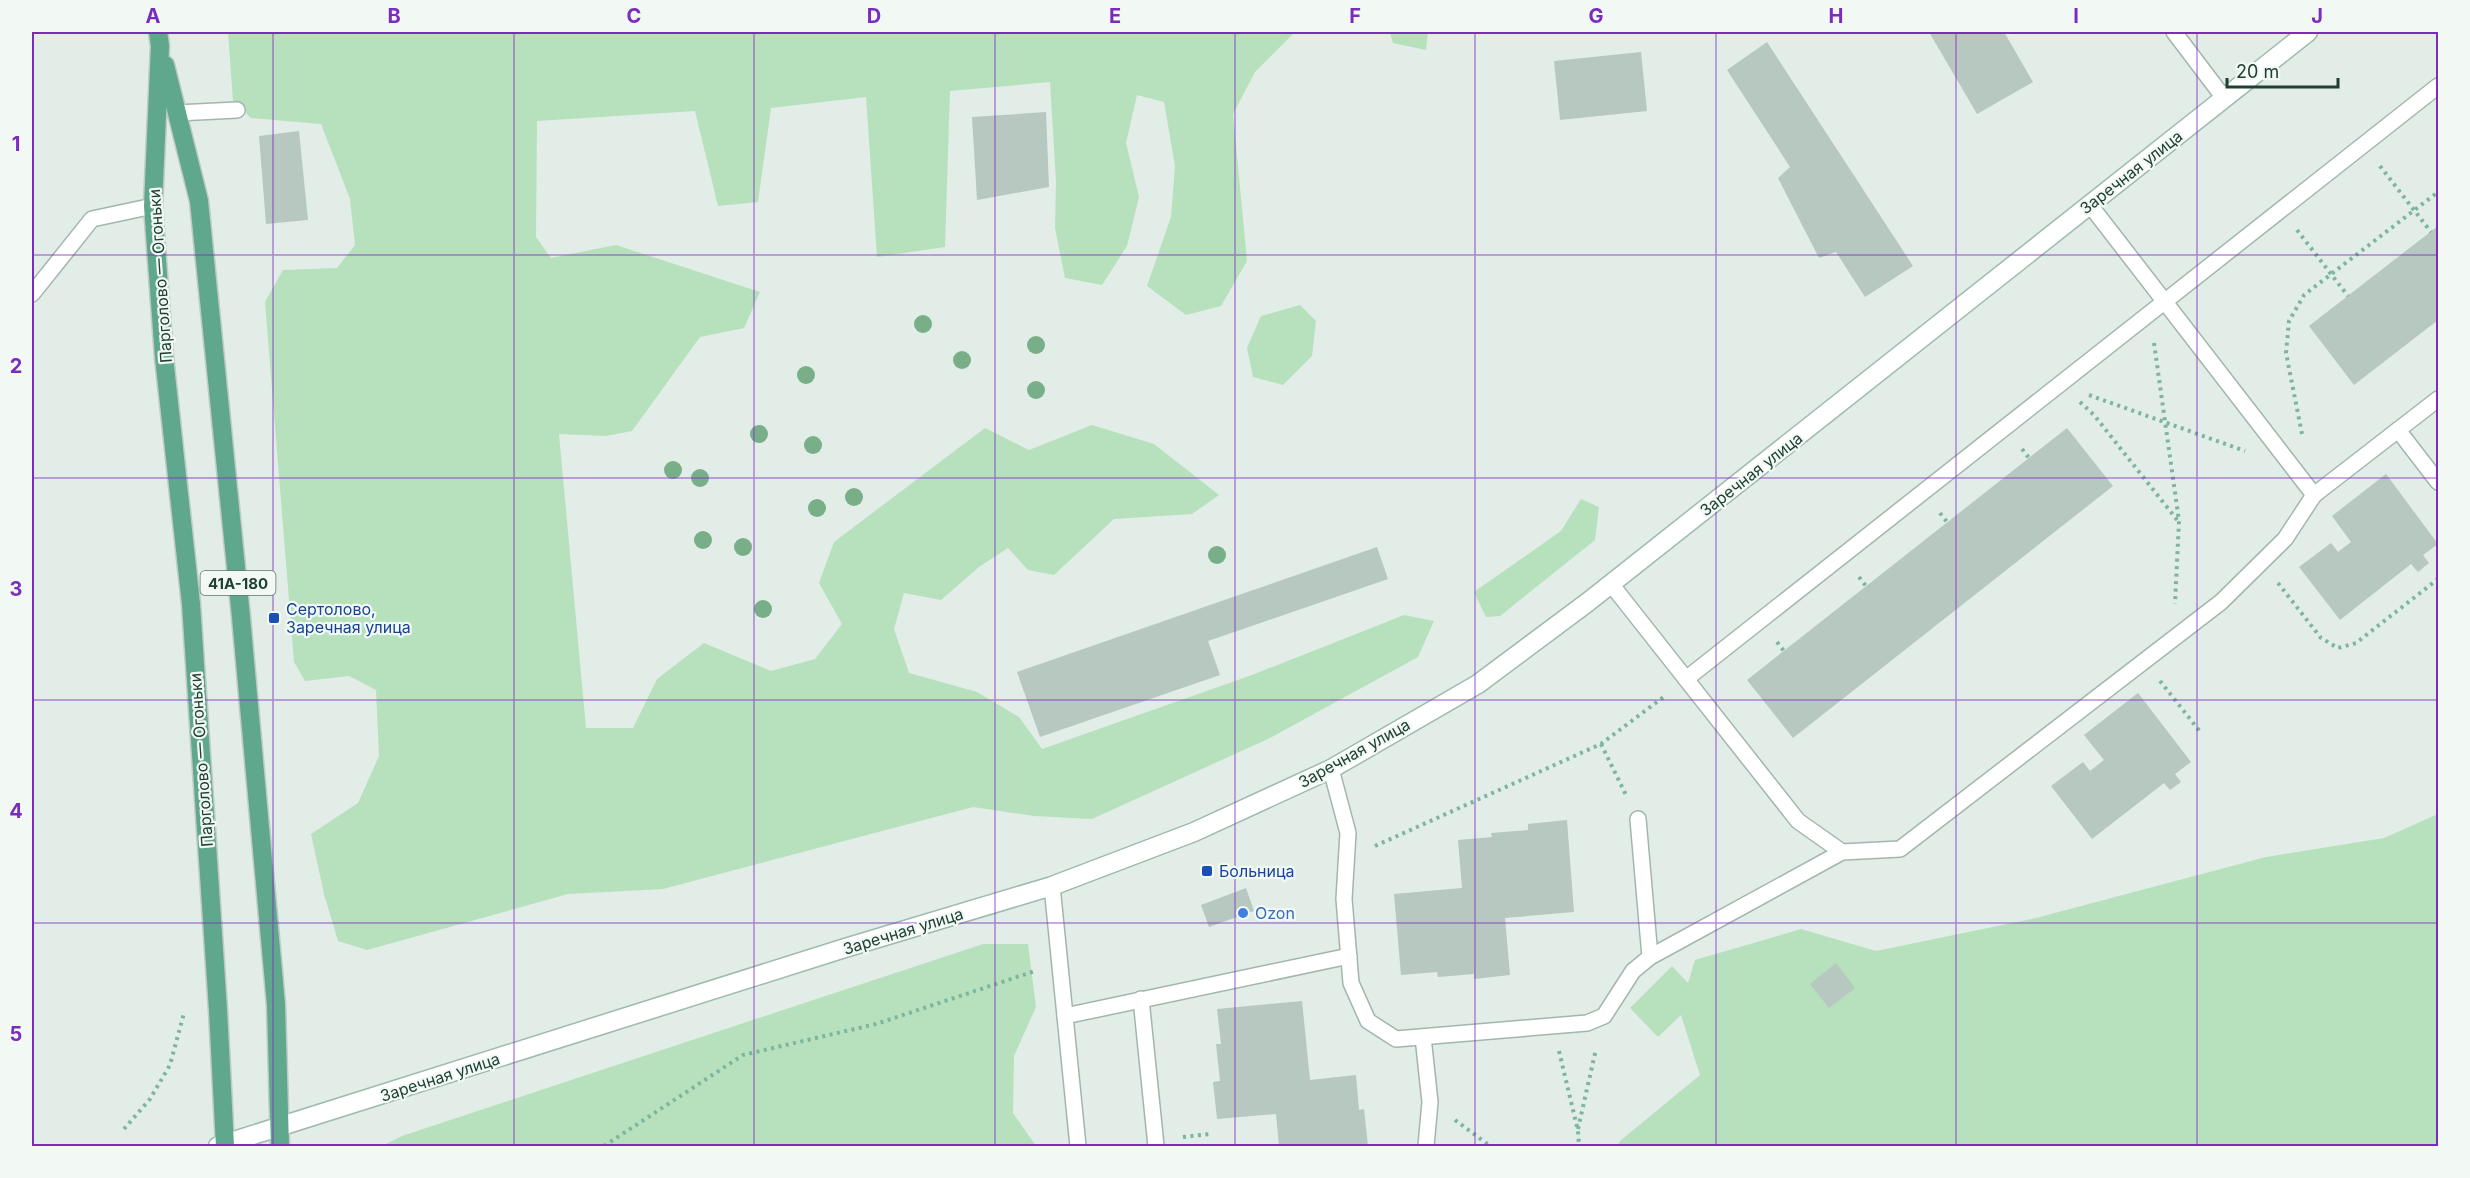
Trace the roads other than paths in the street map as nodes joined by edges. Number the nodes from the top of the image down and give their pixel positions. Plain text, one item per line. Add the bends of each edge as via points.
1 (2174, 32) edge
2 (2308, 32) edge
3 (159, 39) edge
4 (2439, 87) edge
5 (2224, 98) junction
6 (237, 110) dead end
7 (177, 113) junction
8 (2090, 205) junction
9 (153, 206) junction
10 (32, 294) edge
11 (2165, 302) junction
12 (2439, 399) edge
13 (2398, 430) junction
14 (2439, 482) edge
15 (2314, 495) junction
16 (1611, 584) junction
17 (1686, 679) junction
18 (1331, 769) junction
19 (1638, 819) road end
20 (1842, 852) junction
21 (1052, 886) junction
22 (1349, 956) junction
23 (1650, 957) junction
24 (1141, 999) junction
25 (1065, 1016) junction
26 (1423, 1037) junction
27 (280, 1126) junction
28 (223, 1146) edge
29 (280, 1146) edge
30 (1078, 1146) edge
31 (1156, 1146) edge
32 (1426, 1146) edge

1 - 5 lane
2 - 5 main road, Заречная улица
3 - 7 main road, Парголово — Огоньки / 41А-180
3 - 9 main road, Парголово — Огоньки / 41А-180
4 - 11 lane
5 - 8 main road, Заречная улица
6 - 7 lane
7 - 27 main road, Парголово — Огоньки / 41А-180 via 199,201 276,1005
8 - 11 lane
8 - 16 main road, Заречная улица
9 - 10 lane via 92,219
9 - 28 main road, Парголово — Огоньки / 41А-180 via 164,357 191,604 218,1010
11 - 15 lane
11 - 17 lane
12 - 13 lane
13 - 14 lane
13 - 15 lane
15 - 20 lane via 2285,539 2221,602 1900,849
16 - 17 lane
16 - 18 main road, Заречная улица via 1478,684
17 - 20 lane via 1798,820
18 - 21 main road, Заречная улица via 1194,832
18 - 22 lane via 1348,833 1344,899
19 - 23 lane
20 - 23 lane
21 - 25 lane
21 - 27 main road, Заречная улица
22 - 24 lane
22 - 26 lane via 1351,983 1368,1021 1396,1039
23 - 26 lane via 1633,971 1604,1016 1587,1023
24 - 25 lane
24 - 31 lane
25 - 30 lane
26 - 32 lane via 1430,1102
27 - 28 main road, Заречная улица
27 - 29 main road, Парголово — Огоньки / 41А-180

